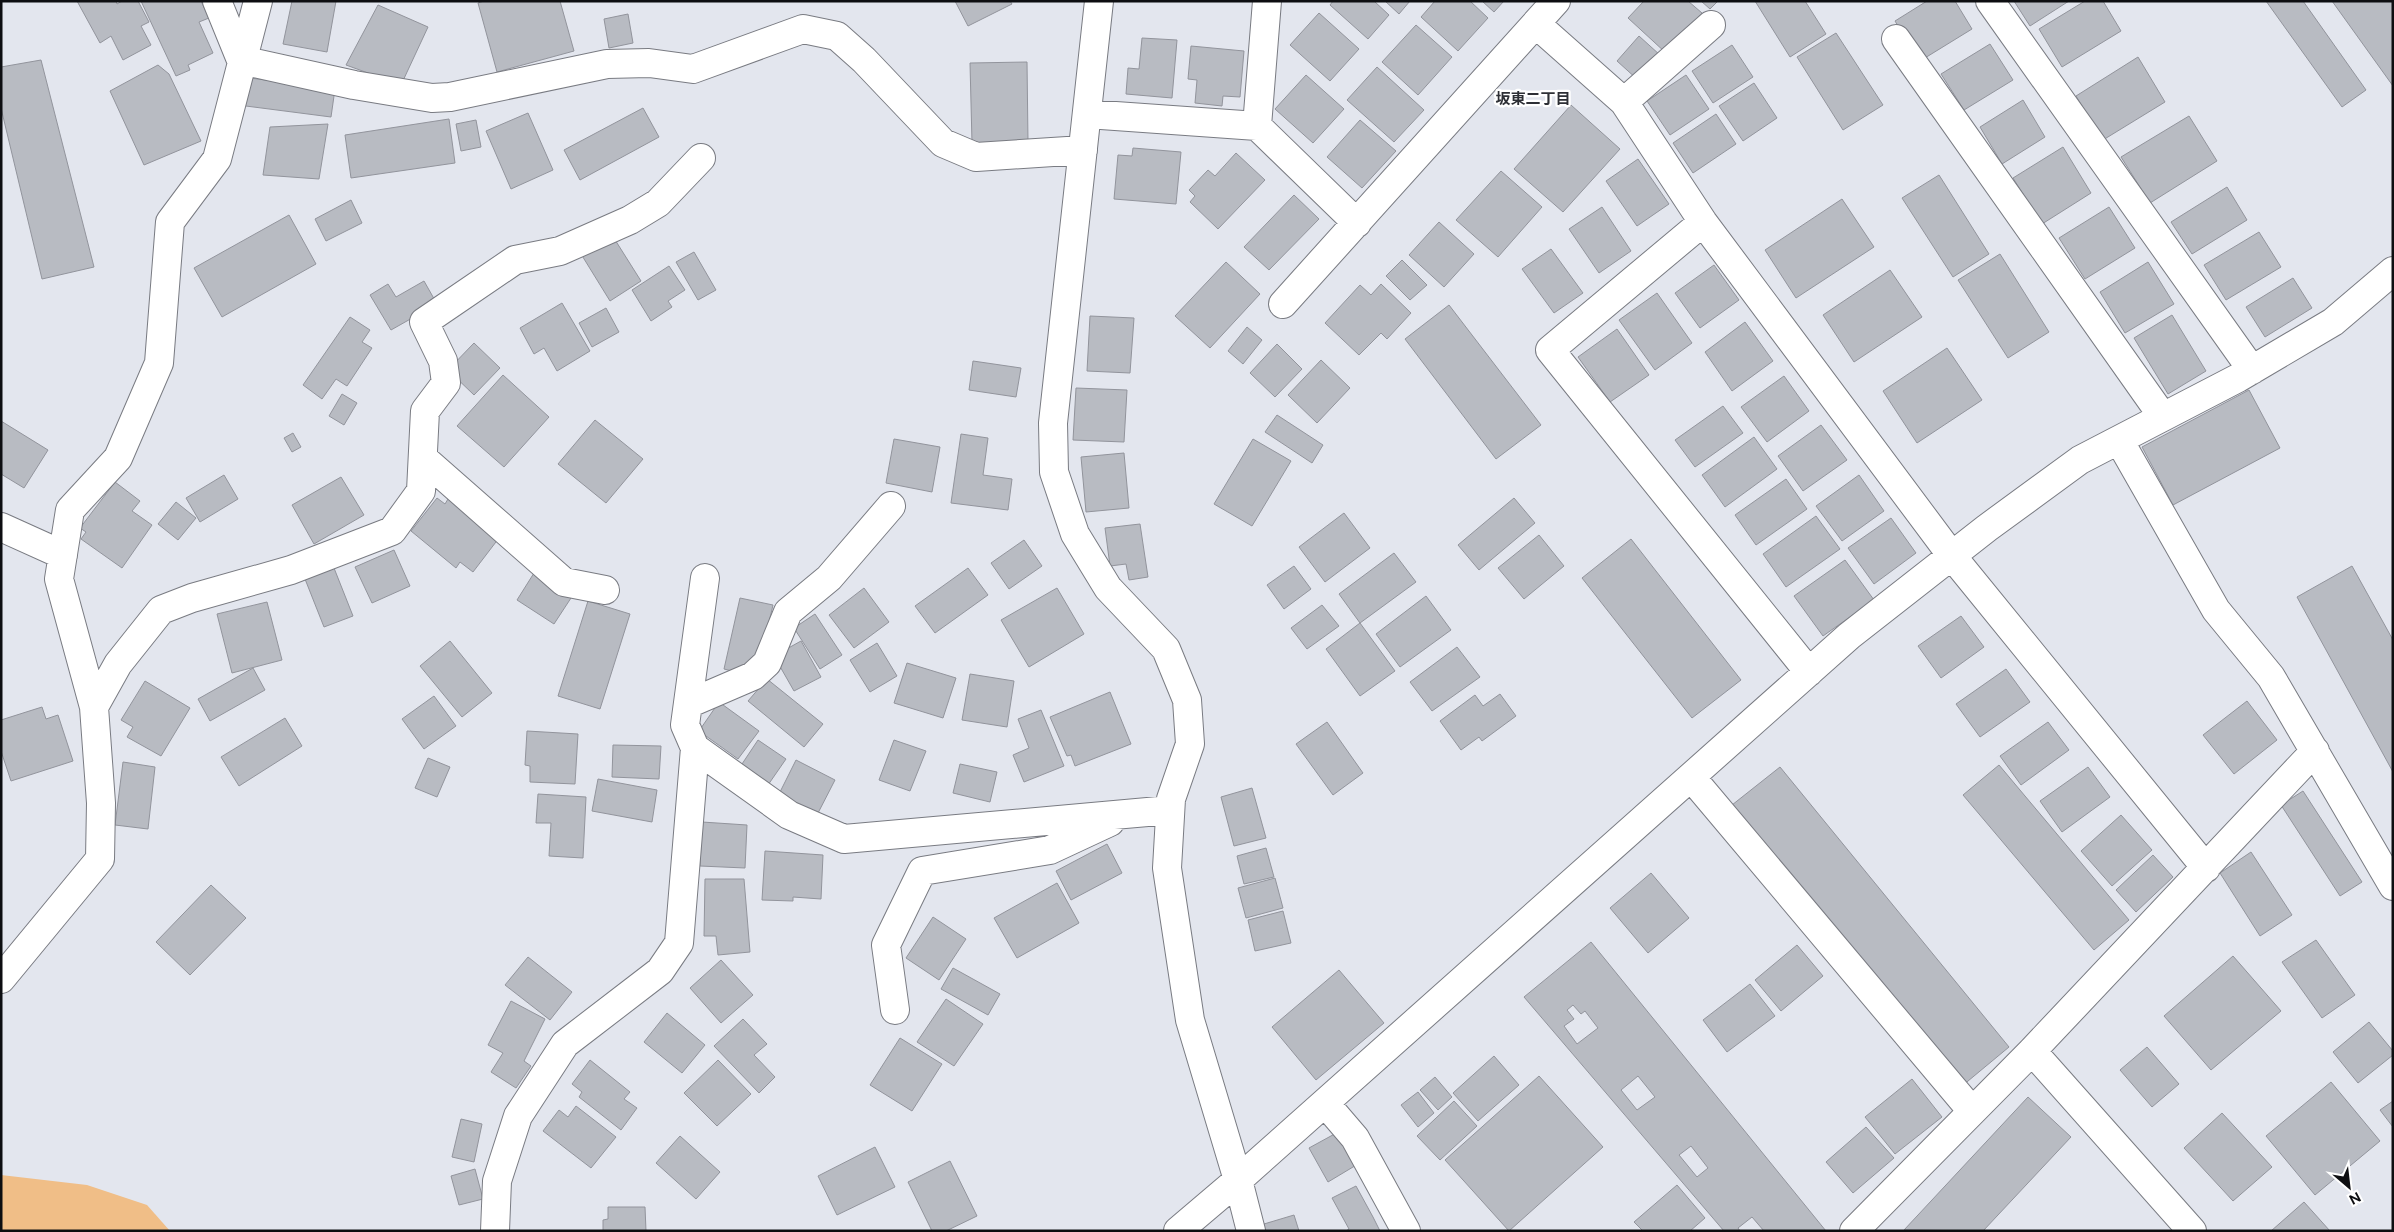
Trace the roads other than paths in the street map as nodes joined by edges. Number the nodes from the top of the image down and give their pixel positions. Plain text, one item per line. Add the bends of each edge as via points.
1 (217, 1) edge
2 (258, 1) edge
3 (1099, 1) edge
4 (1267, 1) edge
5 (1556, 1) edge
6 (1990, 1) edge
7 (1536, 24) junction
8 (1711, 25) dead end
9 (1896, 39) dead end
10 (241, 60) junction
11 (1624, 102) junction
12 (1088, 114) junction
13 (1257, 126) junction
14 (1083, 150) junction
15 (701, 158) dead end
16 (1703, 222) junction
17 (1357, 223) junction
18 (2393, 272) edge
19 (1283, 304) dead end
20 (2252, 370) junction
21 (2163, 417) junction
22 (2119, 440) junction
23 (423, 458) junction
24 (891, 506) dead end
25 (1, 527) edge
26 (63, 555) junction
27 (1952, 556) junction
28 (705, 578) dead end
29 (605, 590) dead end
30 (1809, 672) junction
31 (688, 704) junction
32 (94, 707) junction
33 (695, 748) junction
34 (2314, 751) junction
35 (1691, 778) junction
36 (1170, 810) junction
37 (1127, 814) junction
38 (2206, 868) junction
39 (2393, 886) edge
40 (1, 979) edge
41 (895, 1010) dead end
42 (2032, 1051) junction
43 (1325, 1103) junction
44 (1972, 1112) junction
45 (1238, 1180) junction
46 (496, 1231) edge
47 (1178, 1231) edge
48 (1251, 1231) edge
49 (1406, 1231) edge
50 (1854, 1231) edge
51 (2192, 1231) edge

1 - 10 street
2 - 10 street
3 - 12 street
4 - 13 street
5 - 7 street
6 - 20 street
7 - 11 street
7 - 17 street
8 - 11 street
9 - 21 street
10 - 14 street via 432,98 607,64 649,63 693,69 803,30 838,36 943,144 976,157
10 - 26 street via 216,159 170,222 159,363 118,458 70,510
11 - 16 street
12 - 13 street
12 - 14 street
13 - 17 street
14 - 36 street via 1053,423 1054,472 1075,534 1108,588 1166,649 1187,700 1190,744
15 - 23 street via 658,203 630,220 560,251 515,260 424,322 443,361 446,383 425,411
16 - 27 street
16 - 30 street via 1550,350
17 - 19 street
18 - 20 street via 2333,322
20 - 21 street
21 - 22 street
22 - 27 street via 2080,460
22 - 34 street via 2216,610 2271,677
23 - 29 street via 564,582
23 - 32 street via 421,491 392,531 291,570 160,610 118,664
24 - 31 street via 829,578 788,612 767,663 753,676
25 - 26 street
26 - 32 street via 59,579
27 - 30 street via 1849,636
27 - 38 street
28 - 31 street
30 - 35 street
31 - 33 street via 685,725
32 - 40 street via 101,803 100,858
33 - 37 street via 789,815 844,839
33 - 46 street via 679,943 660,971 565,1044 518,1116 497,1181
34 - 38 street
34 - 39 street
35 - 43 street
35 - 44 street
36 - 37 street
36 - 45 street via 1168,868 1190,1020
37 - 41 street via 1050,850 922,871 886,946
38 - 42 street
42 - 44 street
42 - 51 street
43 - 45 street
43 - 49 street via 1354,1138
44 - 50 street
45 - 47 street
45 - 48 street

